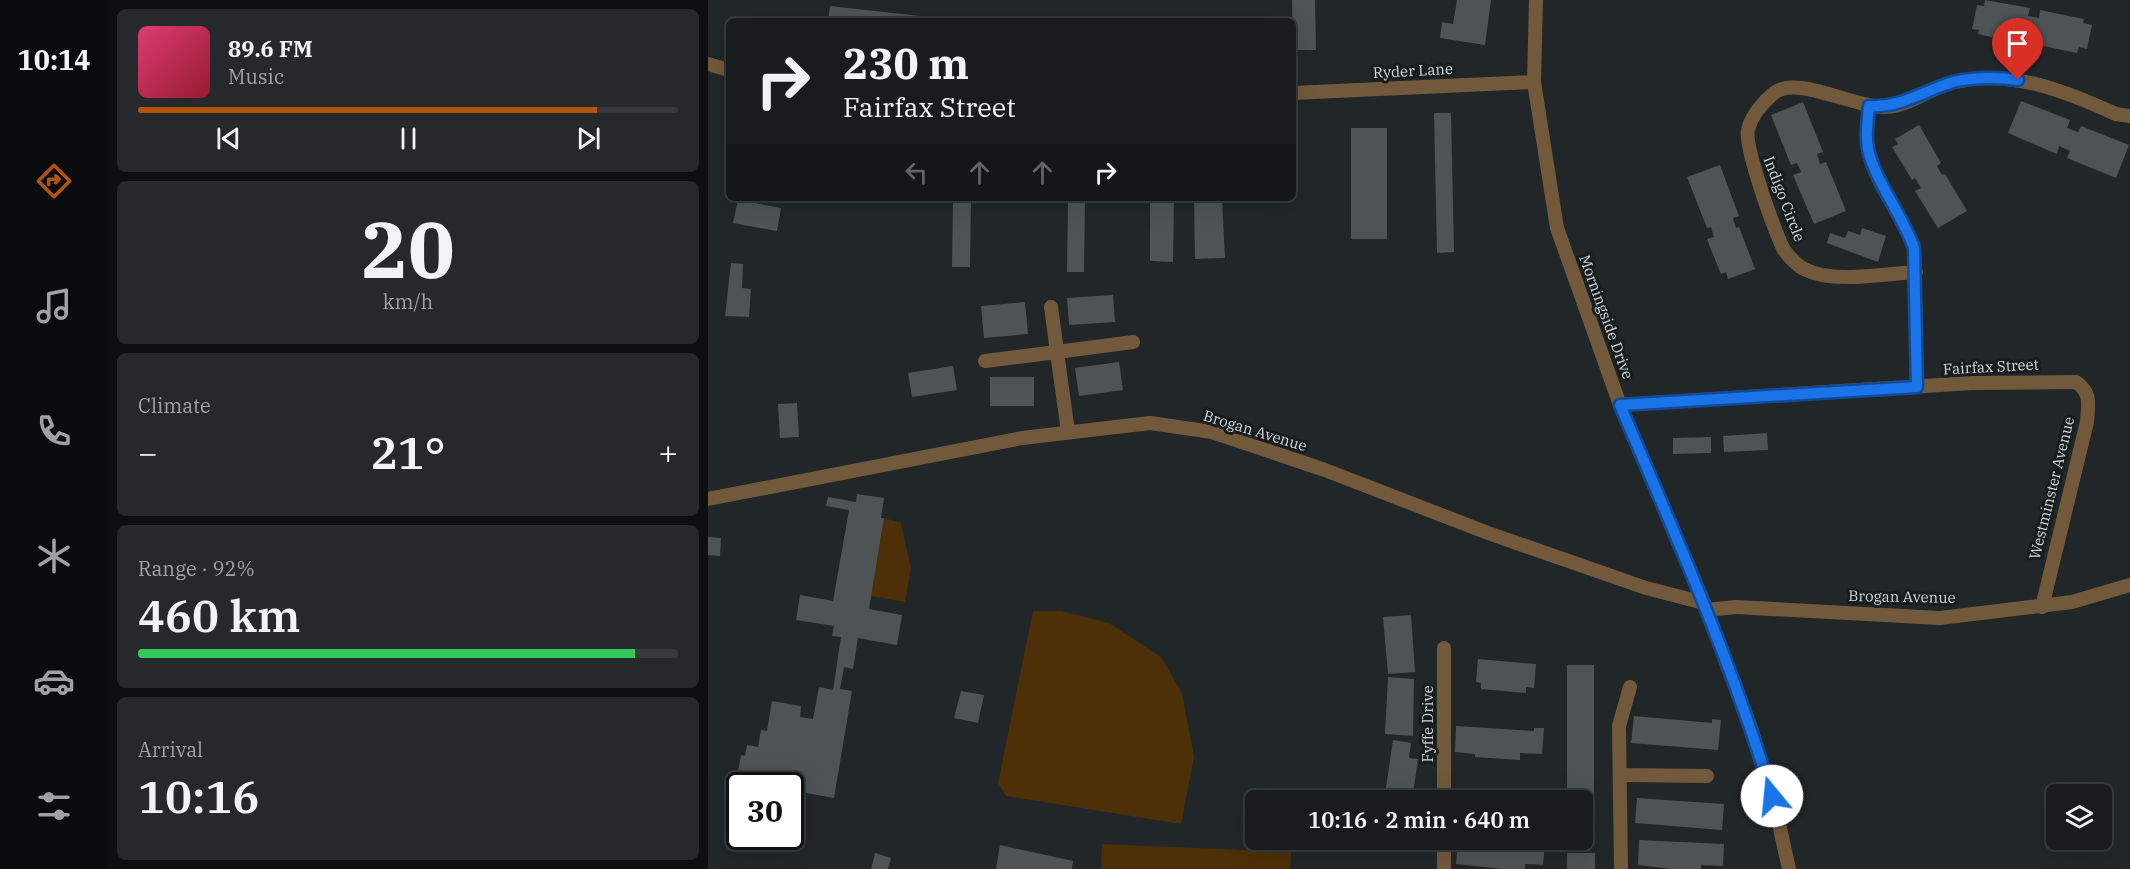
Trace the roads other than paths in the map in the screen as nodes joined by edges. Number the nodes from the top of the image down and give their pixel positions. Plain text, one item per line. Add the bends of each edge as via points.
1 (1536, 0) edge
2 (708, 64) edge
3 (726, 69) edge
4 (1534, 82) junction
5 (1296, 93) edge
6 (1869, 106) junction
7 (2130, 116) edge
8 (1916, 272) junction
9 (1051, 307) dead end
10 (1133, 342) dead end
11 (1057, 352) junction
12 (985, 361) dead end
13 (2076, 382) joint
14 (1917, 387) junction
15 (1620, 405) junction
16 (1068, 432) junction
17 (708, 499) edge
18 (2130, 585) edge
19 (1705, 607) junction
20 (2042, 607) junction
21 (1444, 648) dead end
22 (1630, 687) dead end
23 (1620, 775) junction
24 (1707, 776) dead end
25 (1444, 790) edge
26 (1444, 850) edge
27 (1444, 869) edge
28 (1621, 869) edge
29 (1789, 869) edge

1 - 4 street, Morningside Drive
2 - 3 street
4 - 5 street, Ryder Lane
4 - 15 street, Morningside Drive via 1557,228
6 - 7 street, Indigo Circle via 1886,107 1955,82 2003,77 2033,82
6 - 8 street via 1868,150 1907,229
6 - 8 street, Indigo Circle via 1797,87 1776,91 1760,107 1748,130 1750,155 1785,252 1802,268 1827,277
8 - 14 street
9 - 11 street
10 - 11 street
11 - 12 street
11 - 16 street
13 - 14 street, Fairfax Street
13 - 20 street, Westminster Avenue via 2089,398 2087,422
14 - 15 street, Fairfax Street
15 - 19 street, Morningside Drive
16 - 17 street, Brogan Avenue
16 - 19 street, Brogan Avenue via 1150,423 1212,432
18 - 20 street, Brogan Avenue
19 - 20 street, Brogan Avenue via 1940,618
19 - 29 street, Morningside Drive via 1751,728
21 - 25 street, Fyffe Drive
22 - 23 street via 1619,726
23 - 24 street
23 - 28 street
26 - 27 street

